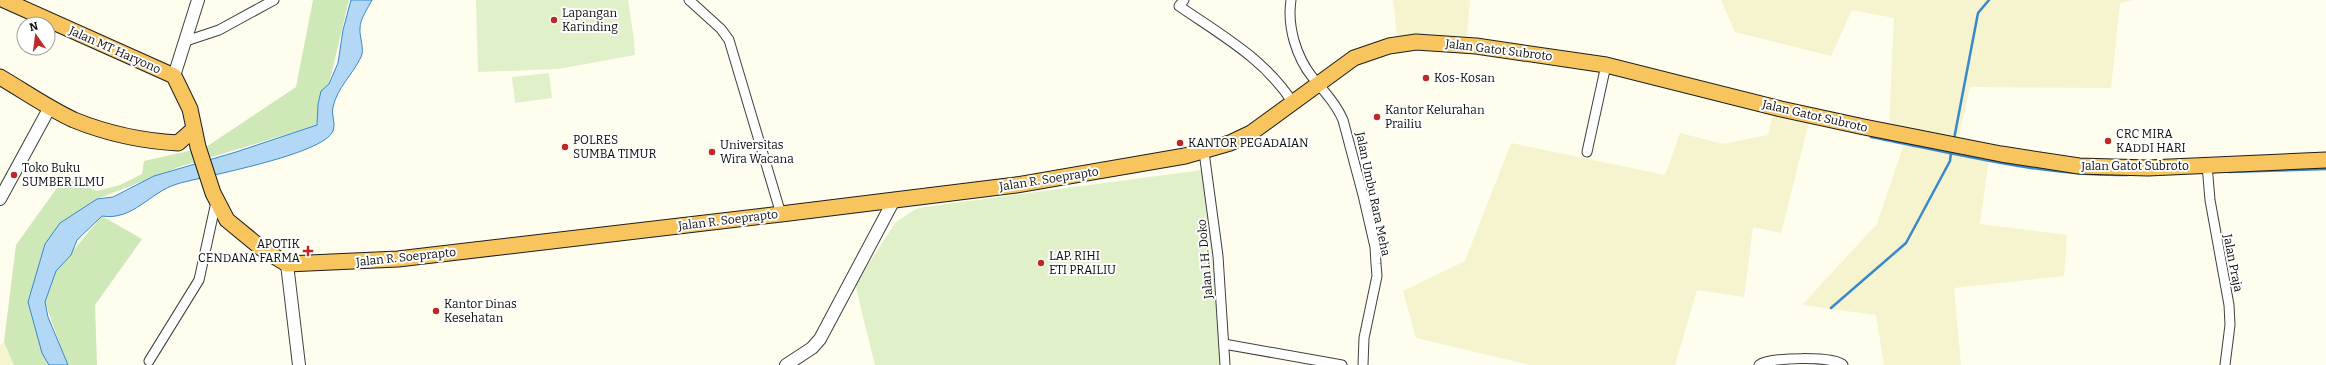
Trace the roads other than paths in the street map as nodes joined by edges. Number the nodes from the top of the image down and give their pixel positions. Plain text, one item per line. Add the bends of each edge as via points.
1 (4, 0) edge
2 (198, 0) edge
3 (274, 0) edge
4 (689, 0) edge
5 (1184, 0) edge
6 (1291, 0) edge
7 (186, 41) junction
8 (1606, 65) junction
9 (174, 76) junction
10 (0, 77) edge
11 (1318, 83) junction
12 (1293, 103) junction
13 (50, 107) junction
14 (194, 129) junction
15 (178, 143) junction
16 (199, 149) junction
17 (1204, 152) junction
18 (1587, 152) dead end
19 (2326, 160) edge
20 (2208, 172) junction
21 (215, 197) junction
22 (0, 199) edge
23 (894, 200) junction
24 (781, 214) junction
25 (287, 264) junction
26 (1224, 344) junction
27 (149, 361) dead end
28 (801, 361) edge
29 (299, 365) edge
30 (786, 365) edge
31 (1225, 365) edge
32 (1342, 365) edge
33 (1363, 365) edge
34 (1759, 365) edge
35 (1843, 365) edge
36 (2225, 365) edge

1 - 9 highway, Jalan MT Haryono
2 - 7 street
3 - 7 street via 219,30
4 - 24 street via 721,29 729,40
5 - 12 street via 1179,6 1256,59 1282,84
6 - 11 street, Jalan Umbu Rara Meha via 1289,19 1295,42 1307,70
7 - 9 street
8 - 11 highway, Jalan Gatot Subroto via 1476,46 1416,42 1389,46 1354,58
8 - 18 street
8 - 20 highway, Jalan Gatot Subroto via 1781,109 1953,145 2079,166
9 - 14 highway, Jalan MT Haryono via 188,104
10 - 13 highway
11 - 12 highway, Jalan R. Soeprapto
11 - 33 street, Jalan Umbu Rara Meha via 1343,120 1374,247 1377,276 1364,338
12 - 17 highway, Jalan R. Soeprapto via 1251,133
13 - 15 highway via 74,120 115,133 155,142
13 - 22 street
14 - 15 highway
14 - 16 highway
15 - 16 highway
16 - 21 highway
17 - 23 highway, Jalan R. Soeprapto via 1016,185
17 - 26 street, Jalan I.H. Doko via 1218,256
19 - 20 highway, Jalan Gatot Subroto
20 - 36 street, Jalan Praja via 2210,200 2229,305 2230,325
21 - 25 highway via 227,220 261,248
21 - 27 street via 200,280
23 - 24 highway, Jalan R. Soeprapto
23 - 28 street via 820,339
24 - 25 highway, Jalan R. Soeprapto via 398,259
25 - 29 street
26 - 31 street, Jalan I.H. Doko
26 - 32 street
28 - 30 street
34 - 35 street via 1770,360 1802,359 1835,360

